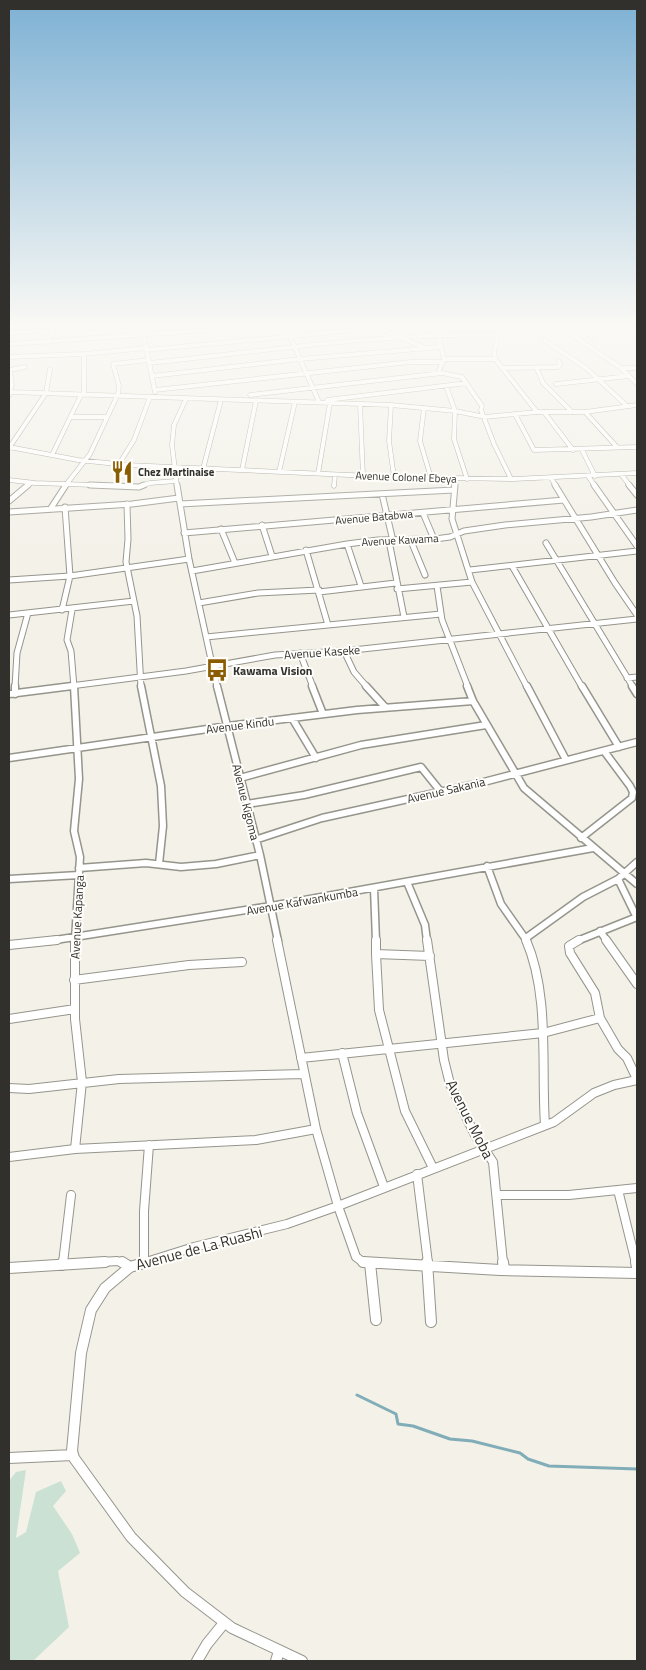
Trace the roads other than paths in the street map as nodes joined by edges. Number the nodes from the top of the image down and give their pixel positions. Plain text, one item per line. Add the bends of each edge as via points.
1 (360, 404) edge
2 (38, 405) edge
3 (77, 405) edge
4 (112, 405) edge
5 (147, 405) edge
6 (183, 405) edge
7 (220, 405) edge
8 (255, 405) edge
9 (294, 405) edge
10 (330, 405) edge
11 (391, 405) joint
12 (453, 405) edge
13 (481, 405) edge
14 (531, 405) edge
15 (565, 405) edge
16 (637, 405) edge
17 (627, 406) joint
18 (424, 408) junction
19 (455, 411) junction
20 (537, 412) junction
21 (544, 412) junction
22 (572, 412) junction
23 (585, 412) junction
24 (515, 414) junction
25 (71, 416) junction
26 (106, 417) junction
27 (485, 417) junction
28 (9, 447) edge
29 (617, 447) junction
30 (637, 447) edge
31 (573, 450) junction
32 (582, 450) junction
33 (52, 455) junction
34 (84, 460) junction
35 (119, 464) junction
36 (174, 467) junction
37 (203, 468) junction
38 (242, 470) junction
39 (279, 472) junction
40 (637, 473) edge
41 (318, 474) junction
42 (621, 474) junction
43 (335, 475) junction
44 (363, 476) junction
45 (588, 476) junction
46 (595, 476) junction
47 (394, 477) junction
48 (431, 478) junction
49 (550, 478) junction
50 (455, 479) junction
51 (467, 479) junction
52 (511, 479) junction
53 (9, 480) edge
54 (176, 481) junction
55 (31, 483) junction
56 (66, 484) junction
57 (334, 486) dead end
58 (454, 490) junction
59 (382, 494) junction
60 (637, 495) edge
61 (564, 500) junction
62 (9, 501) edge
63 (179, 501) junction
64 (127, 504) junction
65 (65, 507) junction
66 (51, 508) junction
67 (637, 510) edge
68 (452, 511) junction
69 (9, 512) edge
70 (424, 513) junction
71 (615, 513) junction
72 (388, 516) junction
73 (576, 518) junction
74 (262, 525) junction
75 (221, 529) junction
76 (184, 533) junction
77 (457, 534) junction
78 (434, 539) junction
79 (391, 541) junction
80 (411, 541) junction
81 (546, 543) dead end
82 (347, 544) junction
83 (637, 546) edge
84 (306, 550) junction
85 (637, 551) edge
86 (598, 555) junction
87 (272, 556) junction
88 (189, 559) junction
89 (557, 560) junction
90 (236, 562) junction
91 (512, 566) junction
92 (127, 568) junction
93 (470, 570) junction
94 (192, 571) junction
95 (426, 575) dead end
96 (70, 576) junction
97 (9, 580) edge
98 (472, 582) junction
99 (396, 583) junction
100 (361, 586) junction
101 (437, 586) junction
102 (397, 589) junction
103 (319, 591) junction
104 (134, 602) junction
105 (198, 603) junction
106 (62, 610) junction
107 (72, 610) junction
108 (28, 613) junction
109 (441, 614) junction
110 (9, 615) edge
111 (404, 617) junction
112 (637, 617) edge
113 (594, 624) junction
114 (328, 625) junction
115 (547, 629) junction
116 (500, 635) junction
117 (206, 637) junction
118 (449, 640) junction
119 (344, 651) junction
120 (300, 653) junction
121 (212, 667) junction
122 (140, 677) junction
123 (637, 677) edge
124 (627, 678) junction
125 (73, 686) junction
126 (12, 694) edge
127 (637, 694) edge
128 (473, 700) junction
129 (385, 707) junction
130 (323, 714) junction
131 (292, 718) junction
132 (486, 725) junction
133 (228, 726) junction
134 (150, 737) junction
135 (637, 742) edge
136 (619, 747) junction
137 (76, 749) junction
138 (604, 751) junction
139 (9, 758) edge
140 (316, 758) junction
141 (566, 760) junction
142 (514, 773) junction
143 (240, 778) junction
144 (441, 792) junction
145 (246, 804) junction
146 (581, 838) junction
147 (255, 840) junction
148 (594, 848) junction
149 (260, 855) junction
150 (637, 862) edge
151 (159, 864) junction
152 (487, 866) junction
153 (79, 871) junction
154 (624, 873) junction
155 (9, 879) edge
156 (618, 879) junction
157 (407, 882) junction
158 (637, 884) edge
159 (374, 888) junction
160 (271, 906) junction
161 (637, 917) edge
162 (600, 931) junction
163 (75, 937) junction
164 (526, 938) junction
165 (9, 945) edge
166 (376, 954) junction
167 (430, 956) junction
168 (242, 962) dead end
169 (74, 980) junction
170 (637, 984) edge
171 (75, 1009) junction
172 (600, 1018) junction
173 (9, 1019) edge
174 (543, 1033) junction
175 (442, 1044) junction
176 (390, 1048) junction
177 (342, 1054) junction
178 (301, 1058) junction
179 (304, 1074) junction
180 (637, 1079) edge
181 (82, 1082) junction
182 (9, 1088) edge
183 (545, 1126) junction
184 (316, 1129) junction
185 (149, 1145) junction
186 (75, 1149) junction
187 (486, 1150) junction
188 (9, 1157) edge
189 (434, 1168) junction
190 (417, 1174) junction
191 (384, 1187) junction
192 (637, 1188) edge
193 (618, 1190) junction
194 (71, 1195) dead end
195 (497, 1195) junction
196 (338, 1206) junction
197 (144, 1262) junction
198 (370, 1263) junction
199 (63, 1265) junction
200 (428, 1266) junction
201 (130, 1267) junction
202 (637, 1267) edge
203 (9, 1268) edge
204 (504, 1270) junction
205 (637, 1273) edge
206 (376, 1320) dead end
207 (431, 1322) dead end
208 (73, 1455) junction
209 (9, 1458) edge
210 (224, 1623) junction
211 (278, 1656) edge
212 (197, 1661) edge
213 (302, 1661) edge

1 - 44 street
2 - 28 street
3 - 25 street
4 - 26 street
5 - 35 street via 134,440
6 - 36 street, Avenue Kigoma via 172,432
7 - 37 street
8 - 38 street
9 - 39 street
10 - 41 street
11 - 18 street
11 - 47 street
12 - 19 street
13 - 27 street
14 - 20 street
15 - 22 street
16 - 17 street
17 - 23 street
18 - 19 street
18 - 48 street via 420,441
19 - 27 street
19 - 51 street via 454,439
20 - 21 street
20 - 24 street
21 - 22 street
21 - 31 street
22 - 23 street
23 - 29 street
24 - 27 street
24 - 31 street via 532,450
25 - 26 street
25 - 33 street
26 - 34 street via 92,451
27 - 52 street
28 - 33 street, Avenue Colonel Ebeya
29 - 30 street
29 - 32 street
31 - 32 street
32 - 46 street
33 - 34 street, Avenue Colonel Ebeya
34 - 35 street, Avenue Colonel Ebeya
34 - 56 street
35 - 36 street, Avenue Colonel Ebeya
36 - 37 street, Avenue Colonel Ebeya
36 - 54 street, Avenue Kigoma
37 - 38 street, Avenue Colonel Ebeya
38 - 39 street, Avenue Colonel Ebeya
39 - 41 street, Avenue Colonel Ebeya
40 - 42 street, Avenue Colonel Ebeya
41 - 43 street, Avenue Colonel Ebeya
42 - 46 street, Avenue Colonel Ebeya
42 - 60 street
43 - 44 street, Avenue Colonel Ebeya
43 - 57 street
44 - 47 street, Avenue Colonel Ebeya
45 - 46 street, Avenue Colonel Ebeya
45 - 49 street, Avenue Colonel Ebeya
45 - 71 street
47 - 48 street, Avenue Colonel Ebeya
48 - 50 street, Avenue Colonel Ebeya
49 - 52 street, Avenue Colonel Ebeya
49 - 61 street
50 - 51 street, Avenue Colonel Ebeya
50 - 58 street
51 - 52 street, Avenue Colonel Ebeya
53 - 55 street
54 - 56 street via 139,487
54 - 63 street, Avenue Kigoma
55 - 56 street
55 - 62 street
56 - 66 street
58 - 59 street
58 - 68 street
59 - 63 street
59 - 72 street
61 - 68 street, Avenue Batabwa
61 - 73 street
63 - 64 street
63 - 76 street, Avenue Kigoma
64 - 65 street
64 - 92 street
65 - 66 street
65 - 96 street
66 - 69 street
67 - 71 street, Avenue Kawama
68 - 70 street, Avenue Batabwa
68 - 77 street
70 - 72 street, Avenue Batabwa
70 - 78 street
71 - 73 street, Avenue Kawama
71 - 83 street
72 - 74 street, Avenue Batabwa
72 - 79 street
73 - 77 street, Avenue Kawama via 505,525
73 - 86 street
74 - 75 street, Avenue Batabwa
74 - 87 street
75 - 76 street, Avenue Batabwa
75 - 90 street
76 - 88 street, Avenue Kigoma
77 - 78 street, Avenue Kawama
77 - 93 street
78 - 80 street, Avenue Kawama
79 - 80 street, Avenue Kawama
79 - 82 street, Avenue Kawama
79 - 99 street
80 - 95 street
81 - 89 street
82 - 84 street, Avenue Kawama
82 - 100 street
84 - 87 street, Avenue Kawama
84 - 103 street
85 - 86 street
86 - 89 street
86 - 112 street
87 - 90 street, Avenue Kawama
88 - 92 street
88 - 94 street, Avenue Kigoma
89 - 91 street
89 - 113 street
90 - 94 street, Avenue Kawama
91 - 93 street
91 - 115 street
92 - 96 street
92 - 104 street
93 - 98 street
94 - 105 street, Avenue Kigoma
96 - 97 street
96 - 106 street
98 - 101 street
98 - 116 street
99 - 100 street
99 - 102 street
100 - 103 street
101 - 102 street
101 - 109 street
102 - 111 street
103 - 105 street via 264,593
103 - 114 street
104 - 107 street
104 - 122 street
105 - 117 street, Avenue Kigoma
106 - 107 street
106 - 108 street
107 - 125 street, Avenue Kapanga via 67,640 71,650
108 - 110 street
108 - 126 street via 18,648
109 - 111 street
109 - 118 street
111 - 114 street
112 - 113 street, Avenue Kaseke
113 - 115 street, Avenue Kaseke
113 - 124 street
114 - 117 street
115 - 116 street, Avenue Kaseke
115 - 136 street
116 - 118 street, Avenue Kaseke
116 - 141 street
117 - 121 street, Avenue Kigoma
118 - 119 street, Avenue Kaseke
118 - 128 street
119 - 120 street, Avenue Kaseke
119 - 129 street via 354,672
120 - 121 street, Avenue Kaseke
120 - 130 street
121 - 122 street, Avenue Kaseke
121 - 133 street, Avenue Kigoma
122 - 125 street, Avenue Kaseke
122 - 134 street
123 - 124 street
124 - 127 street
125 - 126 street, Avenue Kaseke
125 - 137 street, Avenue Kapanga
128 - 129 street, Avenue Kindu
128 - 132 street
129 - 130 street, Avenue Kindu
130 - 131 street, Avenue Kindu
131 - 133 street, Avenue Kindu
131 - 140 street
132 - 140 street via 361,745
132 - 142 street
133 - 134 street, Avenue Kindu
133 - 143 street, Avenue Kigoma
134 - 137 street, Avenue Kindu
134 - 151 street via 161,786 163,826
135 - 136 street, Avenue Sakania
136 - 138 street, Avenue Sakania
137 - 139 street, Avenue Kindu
137 - 153 street, Avenue Kapanga via 79,779 74,831 80,857
138 - 141 street, Avenue Sakania
138 - 146 street via 630,786 632,798
140 - 143 street
141 - 142 street, Avenue Sakania
142 - 144 street, Avenue Sakania
142 - 146 street via 534,798
143 - 145 street, Avenue Kigoma
144 - 145 street via 419,767 304,795
144 - 147 street, Avenue Sakania via 322,818
145 - 147 street, Avenue Kigoma
146 - 148 street
147 - 149 street, Avenue Kigoma
148 - 152 street, Avenue Kafwankumba
148 - 154 street
149 - 151 street via 195,866
149 - 160 street, Avenue Kigoma
150 - 154 street
151 - 153 street
152 - 157 street, Avenue Kafwankumba
152 - 164 street via 501,902
153 - 155 street
153 - 163 street, Avenue Kapanga
154 - 156 street
154 - 158 street
156 - 161 street
156 - 164 street via 583,897
157 - 159 street, Avenue Kafwankumba
157 - 167 street, Avenue Moba via 425,925
159 - 160 street, Avenue Kafwankumba
159 - 166 street
160 - 163 street, Avenue Kafwankumba
160 - 178 street, Avenue Kigoma
161 - 162 street
162 - 170 street
162 - 172 street via 569,946 570,953 595,993
163 - 165 street, Avenue Kafwankumba
163 - 169 street, Avenue Kapanga
164 - 174 street via 536,974
166 - 167 street
166 - 176 street via 379,1010
167 - 175 street, Avenue Moba
168 - 169 street via 189,965
169 - 171 street, Avenue Kapanga
171 - 173 street
171 - 181 street, Avenue Kapanga
172 - 174 street
172 - 180 street
174 - 175 street
174 - 183 street
175 - 176 street
175 - 187 street, Avenue Moba via 450,1084
176 - 177 street
176 - 189 street via 405,1111
177 - 178 street
177 - 191 street via 357,1113
178 - 179 street, Avenue Kigoma
179 - 181 street
179 - 184 street, Avenue Kigoma
180 - 183 street, Avenue de La Ruashi via 594,1093
181 - 182 street via 29,1089
181 - 186 street, Avenue Kapanga
183 - 187 street, Avenue de La Ruashi
184 - 185 street via 256,1140
184 - 196 street, Avenue Kigoma
185 - 186 street
185 - 197 street
186 - 188 street
187 - 189 street, Avenue de La Ruashi
187 - 195 street, Avenue Moba via 493,1162
189 - 190 street, Avenue de La Ruashi
190 - 191 street, Avenue de La Ruashi
190 - 200 street
191 - 196 street, Avenue de La Ruashi
192 - 193 street
193 - 195 street via 568,1195
193 - 202 street
194 - 199 street
195 - 204 street, Avenue Moba
196 - 197 street, Avenue de La Ruashi via 287,1224
196 - 198 street, Avenue Kigoma via 356,1257
197 - 201 street, Avenue de La Ruashi
198 - 200 street
198 - 206 street
199 - 201 street via 117,1261
199 - 203 street
200 - 204 street
200 - 207 street
201 - 208 street, Avenue de La Ruashi via 105,1288 91,1310 81,1353
204 - 205 street
208 - 209 street
208 - 210 street via 106,1506 168,1576
210 - 211 street
210 - 212 street
211 - 213 street

